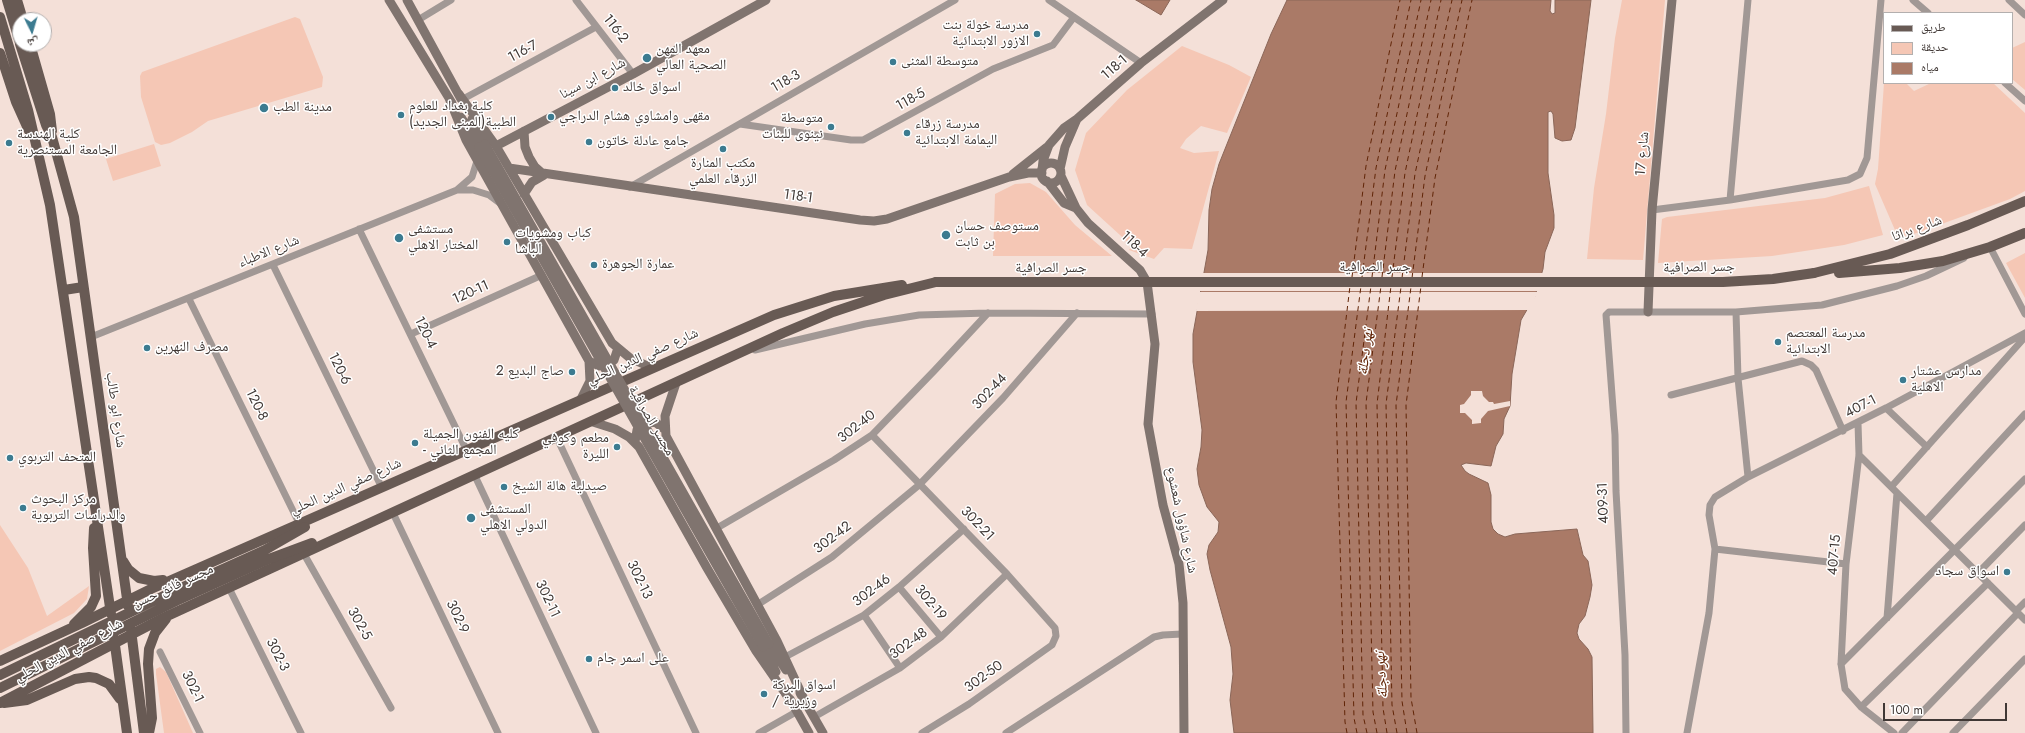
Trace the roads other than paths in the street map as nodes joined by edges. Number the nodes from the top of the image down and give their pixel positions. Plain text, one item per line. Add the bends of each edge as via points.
1 (7, 0) edge
2 (17, 0) edge
3 (389, 0) edge
4 (407, 0) edge
5 (451, 0) edge
6 (576, 0) edge
7 (766, 0) edge
8 (955, 0) edge
9 (1049, 0) edge
10 (1223, 0) edge
11 (1672, 0) edge
12 (1748, 0) edge
13 (1881, 0) edge
14 (1913, 0) edge
15 (2009, 0) edge
16 (21, 12) edge
17 (1927, 12) edge
18 (2025, 15) edge
19 (0, 17) edge
20 (12, 17) edge
21 (1074, 17) junction
22 (418, 20) junction
23 (596, 27) junction
24 (23, 52) edge
25 (32, 52) edge
26 (0, 53) edge
27 (1142, 63) junction
28 (633, 74) junction
29 (2006, 84) edge
30 (461, 97) junction
31 (449, 98) junction
32 (2025, 101) edge
33 (1077, 119) junction
34 (740, 124) junction
35 (524, 131) junction
36 (52, 137) junction
37 (35, 141) junction
38 (1049, 145) junction
39 (482, 146) junction
40 (496, 146) junction
41 (477, 161) junction
42 (509, 168) junction
43 (1042, 171) junction
44 (1060, 172) junction
45 (544, 175) junction
46 (1009, 177) junction
47 (1046, 181) junction
48 (630, 187) junction
49 (457, 190) junction
50 (524, 194) junction
51 (1730, 200) junction
52 (2025, 201) edge
53 (502, 205) junction
54 (1076, 208) junction
55 (1652, 210) junction
56 (359, 229) junction
57 (2025, 233) edge
58 (1990, 247) junction
59 (273, 265) junction
60 (1814, 273) junction
61 (542, 275) junction
62 (936, 282) junction
63 (83, 287) junction
64 (64, 290) junction
65 (189, 299) junction
66 (988, 312) junction
67 (1648, 312) junction
68 (1736, 312) junction
69 (1077, 313) junction
70 (1152, 314) junction
71 (2025, 314) edge
72 (2025, 333) edge
73 (411, 334) junction
74 (90, 337) junction
75 (2025, 337) edge
76 (618, 348) junction
77 (741, 353) junction
78 (588, 361) junction
79 (652, 368) junction
80 (1738, 378) junction
81 (676, 383) junction
82 (1671, 395) dead end
83 (582, 399) junction
84 (1886, 408) junction
85 (2025, 414) edge
86 (593, 422) junction
87 (1858, 423) junction
88 (664, 429) junction
89 (1844, 430) junction
90 (872, 435) junction
91 (557, 438) junction
92 (635, 442) junction
93 (1927, 447) junction
94 (466, 449) junction
95 (1859, 455) junction
96 (475, 476) junction
97 (1748, 477) junction
98 (2025, 479) edge
99 (919, 485) junction
100 (381, 486) junction
101 (1891, 487) junction
102 (1897, 493) junction
103 (352, 499) joint
104 (393, 513) junction
105 (96, 518) junction
106 (1926, 521) junction
107 (302, 525) junction
108 (2025, 525) edge
109 (365, 526) junction
110 (717, 528) junction
111 (964, 529) junction
112 (1715, 549) junction
113 (1956, 551) junction
114 (304, 554) junction
115 (122, 556) junction
116 (1846, 564) junction
117 (1978, 573) junction
118 (1007, 574) junction
119 (181, 575) junction
120 (1988, 583) junction
121 (899, 587) junction
122 (229, 588) junction
123 (151, 589) junction
124 (127, 600) junction
125 (2025, 602) edge
126 (757, 605) junction
127 (110, 609) junction
128 (2017, 612) junction
129 (174, 613) junction
130 (864, 615) junction
131 (163, 618) junction
132 (1887, 618) junction
133 (2025, 620) edge
134 (82, 623) junction
135 (65, 632) junction
136 (132, 634) junction
137 (1182, 634) junction
138 (1056, 636) joint
139 (941, 637) junction
140 (115, 643) junction
141 (766, 645) junction
142 (160, 652) dead end
143 (94, 653) junction
144 (785, 657) junction
145 (2025, 659) edge
146 (0, 661) edge
147 (1842, 664) junction
148 (900, 668) junction
149 (0, 675) edge
150 (0, 688) edge
151 (803, 697) junction
152 (0, 703) edge
153 (123, 707) junction
154 (1861, 707) junction
155 (392, 708) dead end
156 (794, 708) junction
157 (814, 717) junction
158 (127, 733) edge
159 (144, 733) edge
160 (149, 733) edge
161 (200, 733) edge
162 (301, 733) edge
163 (498, 733) edge
164 (596, 733) edge
165 (696, 733) edge
166 (759, 733) edge
167 (809, 733) edge
168 (823, 733) edge
169 (922, 733) edge
170 (1006, 733) edge
171 (1184, 733) edge
172 (1626, 733) edge
173 (1687, 733) edge
174 (1894, 733) edge
175 (1902, 733) edge
176 (1953, 733) edge

1 - 20 main road, شارع ابو طالب
2 - 16 main road
3 - 31 main road
4 - 22 main road
5 - 22 street
6 - 23 street, 116-2
7 - 28 main road, شارع ابن سينا
8 - 34 street, 118-3
9 - 21 street
10 - 27 main road, 118-1
11 - 55 main road, شارع 17
12 - 51 street
13 - 51 street via 1867,158 1860,174 1848,180
14 - 17 street
15 - 18 street
19 - 37 main road
21 - 27 street
21 - 34 street, 118-5 via 1053,45 993,69 863,140
22 - 30 main road
23 - 28 street, 116-2
23 - 30 street, 116-7
24 - 36 main road, شارع ابو طالب via 36,97
25 - 36 main road via 48,106
26 - 37 main road via 16,102
27 - 33 main road, 118-1
28 - 35 main road, شارع ابن سينا
29 - 32 street
30 - 39 main road
30 - 40 main road
31 - 39 main road
31 - 41 main road
33 - 38 main road, 118-1 via 1064,128
33 - 44 main road via 1065,147
34 - 48 street, 118-3
35 - 40 main road, شارع ابن سينا
35 - 45 main road via 529,157
36 - 63 main road, شارع ابو طالب via 74,217
37 - 64 main road via 50,204
38 - 43 main road, 118-1 via 1042,161
38 - 46 main road
39 - 141 main road, مجسر الصرافية, bridge
40 - 42 main road
41 - 49 street via 472,176
41 - 53 main road
42 - 45 main road, 118-1
42 - 50 main road
43 - 44 main road via 1050,163 1056,164
43 - 46 main road, 118-1
43 - 47 main road
44 - 47 main road via 1053,182
44 - 54 main road, 118-4
45 - 48 main road, 118-1
45 - 50 main road via 532,182
46 - 48 main road, 118-1 via 887,219 874,221
47 - 54 main road, 118-4 via 1064,203
49 - 53 street via 473,190 489,195
49 - 56 street, شارع الاطباء
50 - 76 main road via 578,287
51 - 55 street
52 - 60 main road, شارع براثا via 1890,254
53 - 61 main road
54 - 70 main road, 118-4 via 1088,223 1142,272 1147,282
55 - 67 main road, شارع 17
56 - 59 street, شارع الاطباء
56 - 73 street, 120-4
57 - 58 main road
58 - 60 main road via 1943,261 1900,268
58 - 68 street via 1926,276 1862,297 1822,305
58 - 71 street
59 - 65 street, شارع الاطباء
59 - 100 street, 120-6
60 - 62 main road, جسر الصرافية, bridge via 1773,279 1715,282
61 - 73 street, 120-11
61 - 78 main road
62 - 77 main road, شارع صفي الدين الحلي via 833,312
62 - 79 main road, شارع صفي الدين الحلي via 834,296 774,315
63 - 64 main road
63 - 74 main road, شارع ابو طالب
64 - 105 main road
65 - 74 street, شارع الاطباء
65 - 107 street, 120-8
66 - 69 street
66 - 77 street via 911,316
66 - 90 street, 302-40
67 - 68 street
67 - 172 street, 409-31 via 1609,312 1606,315 1615,435
68 - 80 street
69 - 70 street
69 - 99 street, 302-44 via 1003,398
70 - 137 main road, شارع شاؤول شعشوع via 1155,344 1148,424 1163,504 1179,564 1183,602
72 - 84 street, 407-1
73 - 94 street, 120-4
74 - 115 main road, شارع ابو طالب
75 - 93 street
76 - 78 main road via 614,360 608,365 596,366
76 - 79 main road via 630,358
77 - 81 main road, شارع صفي الدين الحلي
78 - 83 main road via 590,381
79 - 83 main road, شارع صفي الدين الحلي
80 - 82 street
80 - 89 street via 1795,362 1802,361 1811,365 1816,370
80 - 97 street
81 - 86 main road, شارع صفي الدين الحلي
81 - 88 main road via 666,409
83 - 94 main road, شارع صفي الدين الحلي
84 - 87 street, 407-1
84 - 93 street
85 - 106 street
86 - 91 main road, شارع صفي الدين الحلي
86 - 92 main road via 615,429
87 - 89 street, 407-1
87 - 95 street, 407-15
88 - 92 main road via 654,422 646,423 637,430
88 - 110 main road
89 - 97 street, 407-1
90 - 99 street, 302-21
90 - 110 street, 302-40
91 - 96 main road, شارع صفي الدين الحلي
91 - 165 street, 302-13
92 - 156 main road via 707,568
93 - 101 street
94 - 100 main road, شارع صفي الدين الحلي
95 - 101 street
95 - 116 street, 407-15
96 - 104 main road, شارع صفي الدين الحلي
96 - 164 street, 302-11
97 - 112 street, 407-1 via 1715,497 1710,505 1709,515
98 - 113 street
99 - 111 street, 302-21
99 - 126 street, 302-42 via 832,557
100 - 103 main road, شارع صفي الدين الحلي
101 - 102 street
102 - 106 street
102 - 132 street
103 - 107 main road, مجسر فائق حسن
104 - 109 main road, شارع صفي الدين الحلي
104 - 163 street, 302-9
105 - 127 main road
105 - 135 main road via 93,541 96,588 94,602
106 - 113 street
107 - 119 main road, شارع صفي الدين الحلي
107 - 149 main road, مجسر فائق حسن, bridge via 265,550
108 - 117 street
109 - 114 main road, شارع صفي الدين الحلي
109 - 150 main road, مجسر فائق حسن, bridge via 269,559 176,601
110 - 126 main road
111 - 118 street, 302-21
111 - 121 street, 302-46
112 - 116 street
112 - 173 street via 1709,612
113 - 117 street
113 - 132 street
114 - 122 main road, شارع صفي الدين الحلي
114 - 155 street, 302-5
115 - 119 main road via 128,569 139,578 161,580
115 - 124 main road, شارع ابو طالب
116 - 147 street, 407-15
117 - 120 street
118 - 138 street, 302-21 via 1055,628
118 - 139 street, 302-48
119 - 123 main road, شارع صفي الدين الحلي
120 - 128 street
120 - 154 street
121 - 130 street, 302-46
121 - 139 street, 302-19
122 - 129 main road, شارع صفي الدين الحلي
122 - 162 street, 302-3
123 - 124 main road, شارع صفي الدين الحلي
123 - 131 main road via 146,596 146,608 155,617
124 - 127 main road, شارع صفي الدين الحلي
124 - 136 main road, شارع ابو طالب
125 - 128 street
126 - 144 main road
127 - 134 main road, شارع صفي الدين الحلي
127 - 140 main road
128 - 133 street
128 - 175 street
129 - 131 main road, شارع صفي الدين الحلي
129 - 160 main road via 160,625 149,648 152,718
130 - 144 street, 302-46
130 - 148 street
131 - 136 main road, شارع صفي الدين الحلي
132 - 147 street
134 - 135 main road, شارع صفي الدين الحلي
134 - 143 main road via 95,627 100,634 99,647
135 - 146 main road, شارع صفي الدين الحلي
136 - 140 main road, شارع صفي الدين الحلي
136 - 159 main road, شارع ابو طالب
137 - 170 street via 1163,634 1154,637
137 - 171 main road, شارع شاؤول شعشوع
138 - 169 street, 302-50 via 1052,645 969,704
139 - 148 street, 302-48
140 - 143 main road, شارع صفي الدين الحلي
140 - 153 main road
141 - 151 main road
141 - 156 main road
142 - 161 street, 302-1
143 - 152 main road, شارع صفي الدين الحلي
144 - 151 main road
145 - 176 street
147 - 154 street, 407-15 via 1845,689
148 - 157 street, 302-48
151 - 157 main road
152 - 153 main road via 27,700 75,679 89,677 109,684
153 - 158 main road
154 - 174 street
156 - 166 street
156 - 167 main road
157 - 168 main road

